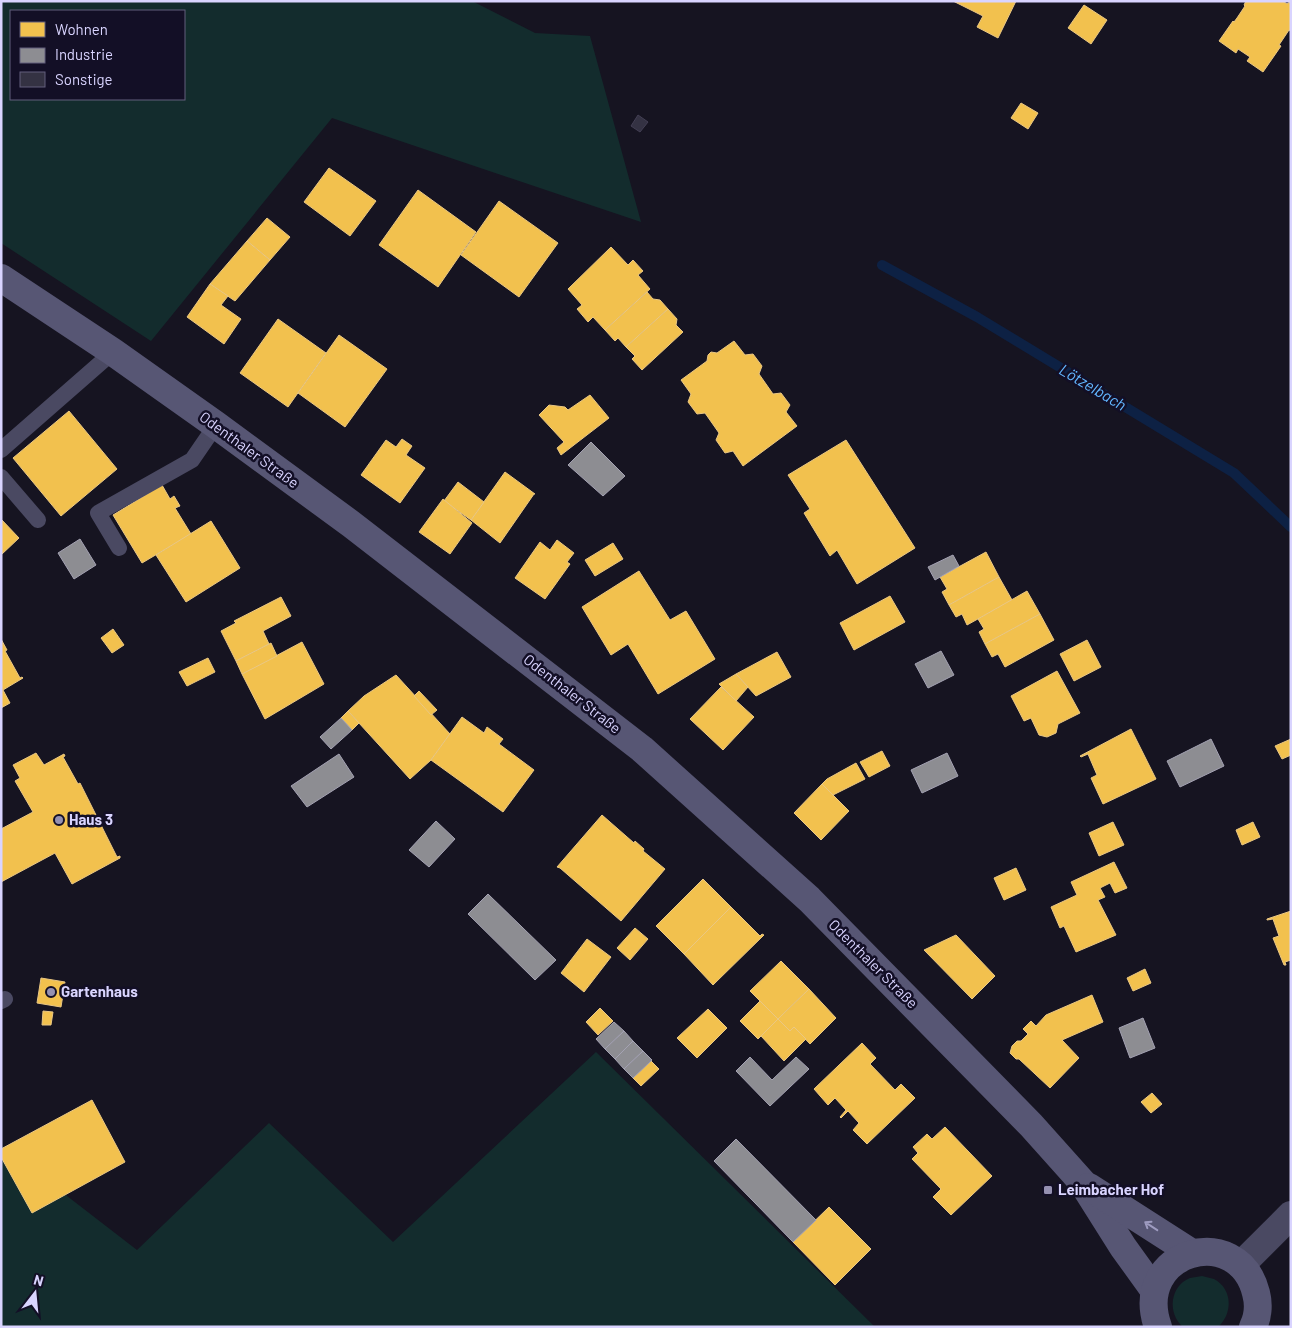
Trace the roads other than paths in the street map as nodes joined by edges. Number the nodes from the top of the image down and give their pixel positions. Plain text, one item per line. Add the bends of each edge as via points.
1 (1, 278) edge
2 (112, 352) junction
3 (216, 425) junction
4 (1, 450) edge
5 (1, 477) edge
6 (38, 520) dead end
7 (119, 548) dead end
8 (1082, 1182) junction
9 (1291, 1215) edge
10 (1192, 1253) junction
11 (1241, 1265) junction
12 (1154, 1290) junction
13 (1255, 1325) edge
14 (1158, 1327) edge

1 - 2 main road, Odenthaler Straße
2 - 3 main road, Odenthaler Straße
2 - 4 lane
3 - 7 lane via 192,460 98,513
3 - 8 main road, Odenthaler Straße via 351,524 642,749 814,904 1031,1125
5 - 6 lane
10 -> 8 main road, Odenthaler Straße
8 - 12 main road, Odenthaler Straße
9 - 11 street
10 - 11 main road via 1209,1251
10 - 12 main road via 1175,1261 1162,1274
11 - 13 main road via 1253,1282 1258,1302
12 - 14 main road via 1153,1308

